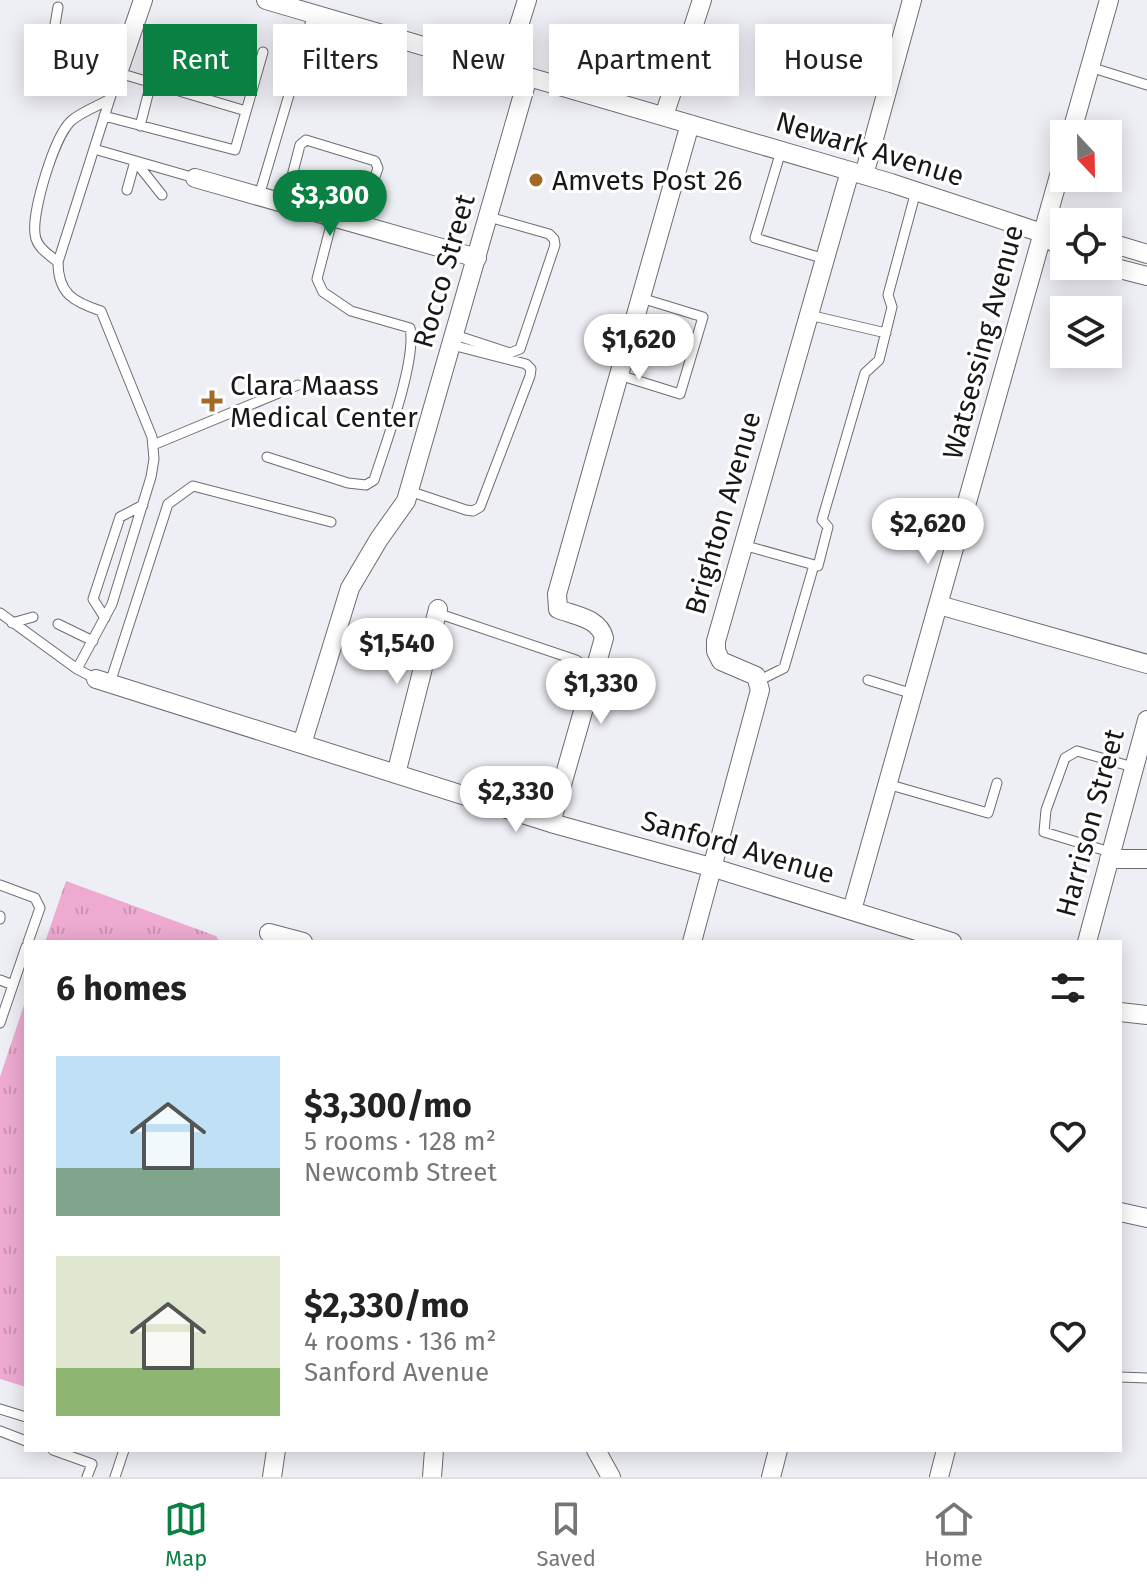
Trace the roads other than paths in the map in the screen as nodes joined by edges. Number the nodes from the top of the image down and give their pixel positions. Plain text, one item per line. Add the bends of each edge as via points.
1 (143, 0) edge
2 (266, 0) edge
3 (527, 0) edge
4 (702, 0) edge
5 (912, 0) edge
6 (1109, 0) edge
7 (58, 7) dead end
8 (320, 10) edge
9 (55, 24) edge
10 (519, 24) edge
11 (423, 43) edge
12 (127, 49) edge
13 (263, 52) dead end
14 (1090, 67) junction
15 (533, 78) edge
16 (1147, 85) edge
17 (111, 96) edge
18 (148, 96) edge
19 (195, 96) edge
20 (523, 96) edge
21 (110, 99) junction
22 (246, 111) junction
23 (104, 116) junction
24 (664, 116) junction
25 (1075, 120) edge
26 (690, 124) junction
27 (140, 126) junction
28 (94, 149) junction
29 (781, 151) junction
30 (135, 161) junction
31 (857, 173) junction
32 (195, 178) joint
33 (127, 190) dead end
34 (916, 191) junction
35 (1054, 192) edge
36 (162, 195) dead end
37 (259, 196) junction
38 (285, 203) junction
39 (333, 217) junction
40 (489, 217) junction
41 (359, 224) junction
42 (1042, 233) junction
43 (1050, 233) edge
44 (1050, 239) edge
45 (1122, 246) edge
46 (1147, 254) edge
47 (477, 258) junction
48 (825, 259) junction
49 (58, 262) junction
50 (1122, 270) edge
51 (1147, 276) edge
52 (641, 298) junction
53 (809, 315) junction
54 (886, 333) junction
55 (453, 340) junction
56 (619, 375) junction
57 (298, 385) dead end
58 (153, 445) junction
59 (267, 457) dead end
60 (409, 491) junction
61 (143, 505) junction
62 (331, 522) dead end
63 (743, 545) junction
64 (814, 565) junction
65 (939, 605) junction
66 (437, 611) joint
67 (0, 613) edge
68 (33, 617) dead end
69 (105, 618) junction
70 (12, 623) junction
71 (58, 624) dead end
72 (93, 641) junction
73 (1147, 664) edge
74 (77, 669) junction
75 (594, 673) junction
76 (868, 680) dead end
77 (103, 681) junction
78 (758, 681) junction
79 (913, 694) junction
80 (1147, 720) edge
81 (302, 744) junction
82 (1133, 767) junction
83 (396, 774) junction
84 (997, 783) dead end
85 (887, 784) junction
86 (551, 823) junction
87 (1110, 855) junction
88 (1147, 859) edge
89 (714, 868) junction
90 (0, 885) edge
91 (852, 910) junction
92 (28, 940) edge
93 (693, 940) edge
94 (946, 940) edge
95 (1088, 940) edge
96 (24, 953) edge
97 (0, 980) edge
98 (13, 985) junction
99 (1122, 1012) edge
100 (1147, 1015) edge
101 (0, 1023) edge
102 (1122, 1212) edge
103 (1147, 1218) edge
104 (1122, 1377) edge
105 (1147, 1378) edge
106 (0, 1409) edge
107 (24, 1416) edge
108 (0, 1431) edge
109 (24, 1440) edge
110 (59, 1452) edge
111 (123, 1452) edge
112 (276, 1452) edge
113 (434, 1452) edge
114 (597, 1452) edge
115 (777, 1452) edge
116 (945, 1452) edge
117 (87, 1477) edge
118 (115, 1477) edge
119 (272, 1477) edge
120 (432, 1477) edge
121 (611, 1477) edge
122 (771, 1477) edge
123 (939, 1477) edge

1 - 12 street
2 - 8 street, Newark Avenue
3 - 10 street
4 - 24 street
5 - 31 street, Brighton Avenue
6 - 14 street
7 - 9 lane
8 - 11 street, Newark Avenue
8 - 37 lane
13 - 22 lane
14 - 16 lane
14 - 25 street
15 - 24 street, Newark Avenue
17 - 21 lane
18 - 27 lane
19 - 22 lane
20 - 40 street, Rocco Street
21 - 23 lane
21 - 49 lane via 71,121 56,145 42,187 35,235
22 - 27 lane via 235,150
23 - 27 lane
23 - 28 lane
24 - 26 street, Newark Avenue
26 - 29 street, Newark Avenue
26 - 52 street
28 - 30 lane
28 - 49 lane
29 - 31 street, Newark Avenue
29 - 48 lane via 755,238
30 - 32 lane
30 - 33 lane
30 - 36 lane
31 - 34 street, Newark Avenue
31 - 48 street, Brighton Avenue
32 - 37 street
34 - 42 street, Newark Avenue
34 - 54 lane via 888,295 892,307
35 - 42 street, Watsessing Avenue
37 - 38 street
38 - 39 street
38 - 41 lane via 300,145 306,140 375,161 378,168
39 - 41 street
39 - 59 lane via 317,279 323,292 351,311 410,328 411,350 395,411 374,480 366,485
40 - 47 street, Rocco Street
40 - 55 lane via 549,234 555,245 520,349 510,353
41 - 47 street
42 - 43 street, Newark Avenue
42 - 44 street, Newark Avenue
42 - 65 street, Watsessing Avenue
45 - 46 street
47 - 55 street, Rocco Street
48 - 53 street, Brighton Avenue
49 - 58 lane via 66,293 76,303 101,311
50 - 51 street
52 - 56 street
52 - 56 lane via 703,317 680,394
53 - 54 lane
53 - 63 street, Brighton Avenue
54 - 64 lane via 879,360 865,373 822,520 828,527 818,566
55 - 60 street, Rocco Street
55 - 60 lane via 526,364 530,376 480,507 466,510
56 - 75 street via 556,602 558,609 602,629
57 - 58 lane
58 - 61 lane
60 - 81 street, Rocco Street via 350,588
61 - 69 lane
61 - 69 lane via 120,517 93,599
62 - 77 lane via 193,486 168,504
63 - 64 lane
63 - 78 street, Brighton Avenue via 716,651 721,661
64 - 78 lane via 784,668
65 - 73 street
65 - 79 street, Watsessing Avenue
66 - 75 lane via 576,660
66 - 83 street
67 - 70 lane
68 - 70 lane
69 - 72 lane
70 - 74 lane
71 - 72 lane
72 - 74 lane
74 - 77 lane
75 - 86 street
76 - 79 lane
77 - 81 street, Sanford Avenue
78 - 89 street via 760,690
79 - 85 street, Watsessing Avenue
80 - 82 street, Harrison Street
81 - 83 street, Sanford Avenue
82 - 87 street, Harrison Street
82 - 87 lane via 1069,753 1046,810 1044,832
83 - 86 street, Sanford Avenue
84 - 85 lane via 988,813
85 - 91 street, Watsessing Avenue
86 - 89 street, Sanford Avenue
87 - 88 street
87 - 95 street, Harrison Street
89 - 91 street, Sanford Avenue
89 - 93 street
90 - 92 lane via 35,898 40,908
91 - 94 street, Sanford Avenue
96 - 98 lane
97 - 98 lane
98 - 101 lane
99 - 100 street
102 - 103 street
104 - 105 lane
106 - 107 lane
108 - 109 lane
110 - 117 lane via 92,1464
111 - 118 lane
112 - 119 street
113 - 120 street
114 - 121 street
115 - 122 street
116 - 123 street

